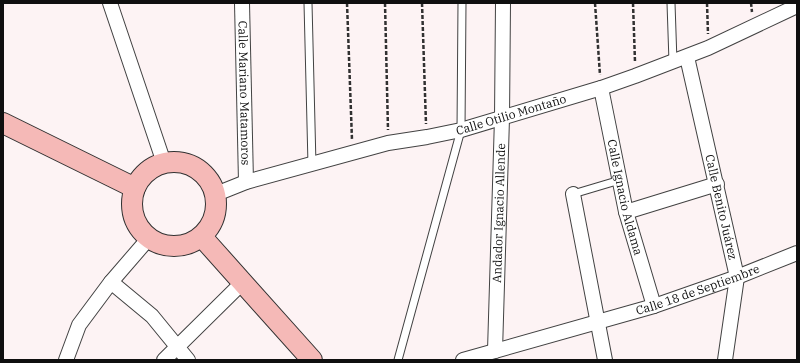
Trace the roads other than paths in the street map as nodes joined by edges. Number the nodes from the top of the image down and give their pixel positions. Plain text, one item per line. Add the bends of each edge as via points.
1 (110, 3) edge
2 (242, 3) edge
3 (308, 3) edge
4 (462, 3) edge
5 (503, 3) edge
6 (671, 3) edge
7 (797, 6) edge
8 (687, 56) junction
9 (673, 62) junction
10 (601, 88) junction
11 (502, 118) junction
12 (3, 123) edge
13 (461, 130) junction
14 (164, 163) junction
15 (312, 165) junction
16 (620, 180) junction
17 (246, 182) junction
18 (717, 184) junction
19 (135, 188) junction
20 (216, 194) junction
21 (573, 194) joint
22 (626, 212) junction
23 (202, 236) junction
24 (149, 238) junction
25 (797, 253) edge
26 (737, 277) junction
27 (112, 282) junction
28 (243, 282) junction
29 (654, 306) junction
30 (597, 322) junction
31 (177, 347) junction
32 (495, 351) junction
33 (66, 360) edge
34 (164, 360) edge
35 (188, 360) edge
36 (312, 360) edge
37 (398, 360) edge
38 (463, 360) edge
39 (605, 360) edge
40 (726, 360) edge

1 - 14 street
2 - 17 street, Calle Mariano Matamoros
3 - 15 lane
4 - 13 lane
5 - 11 street, Andador Ignacio Allende
6 - 9 lane
7 - 8 street, Calle Otilio Montaño
8 - 9 street, Calle Otilio Montaño
8 - 18 street, Calle Benito Juárez
9 - 10 street, Calle Otilio Montaño
10 - 11 street, Calle Otilio Montaño
10 - 16 street, Calle Ignacio Aldama
11 - 13 street, Calle Otilio Montaño
11 - 32 street, Andador Ignacio Allende
12 - 19 street
13 - 15 street, Calle Otilio Montaño via 388,143
13 - 37 lane
14 - 19 street via 142,176
14 - 20 street via 190,164 202,171
15 - 17 street, Calle Otilio Montaño
16 - 21 lane
16 - 22 street, Calle Ignacio Aldama
17 - 20 street, Calle Otilio Montaño
18 - 22 street
18 - 26 street, Calle Benito Juárez
19 - 24 street via 133,216 139,228
20 - 23 street via 215,217 210,228
21 - 30 street
22 - 29 street, Calle Ignacio Aldama
23 - 24 street via 190,244 176,247 162,245
23 - 28 street
24 - 27 street
25 - 26 street, Calle 18 de Septiembre
26 - 29 street, Calle 18 de Septiembre
26 - 40 street, Calle Benito Juárez
27 - 31 street via 152,316
27 - 33 street via 79,325
28 - 31 street
28 - 36 street
29 - 30 street, Calle 18 de Septiembre
30 - 32 street, Calle 18 de Septiembre
30 - 39 street
31 - 34 street
31 - 35 street
32 - 38 street, Calle 18 de Septiembre

